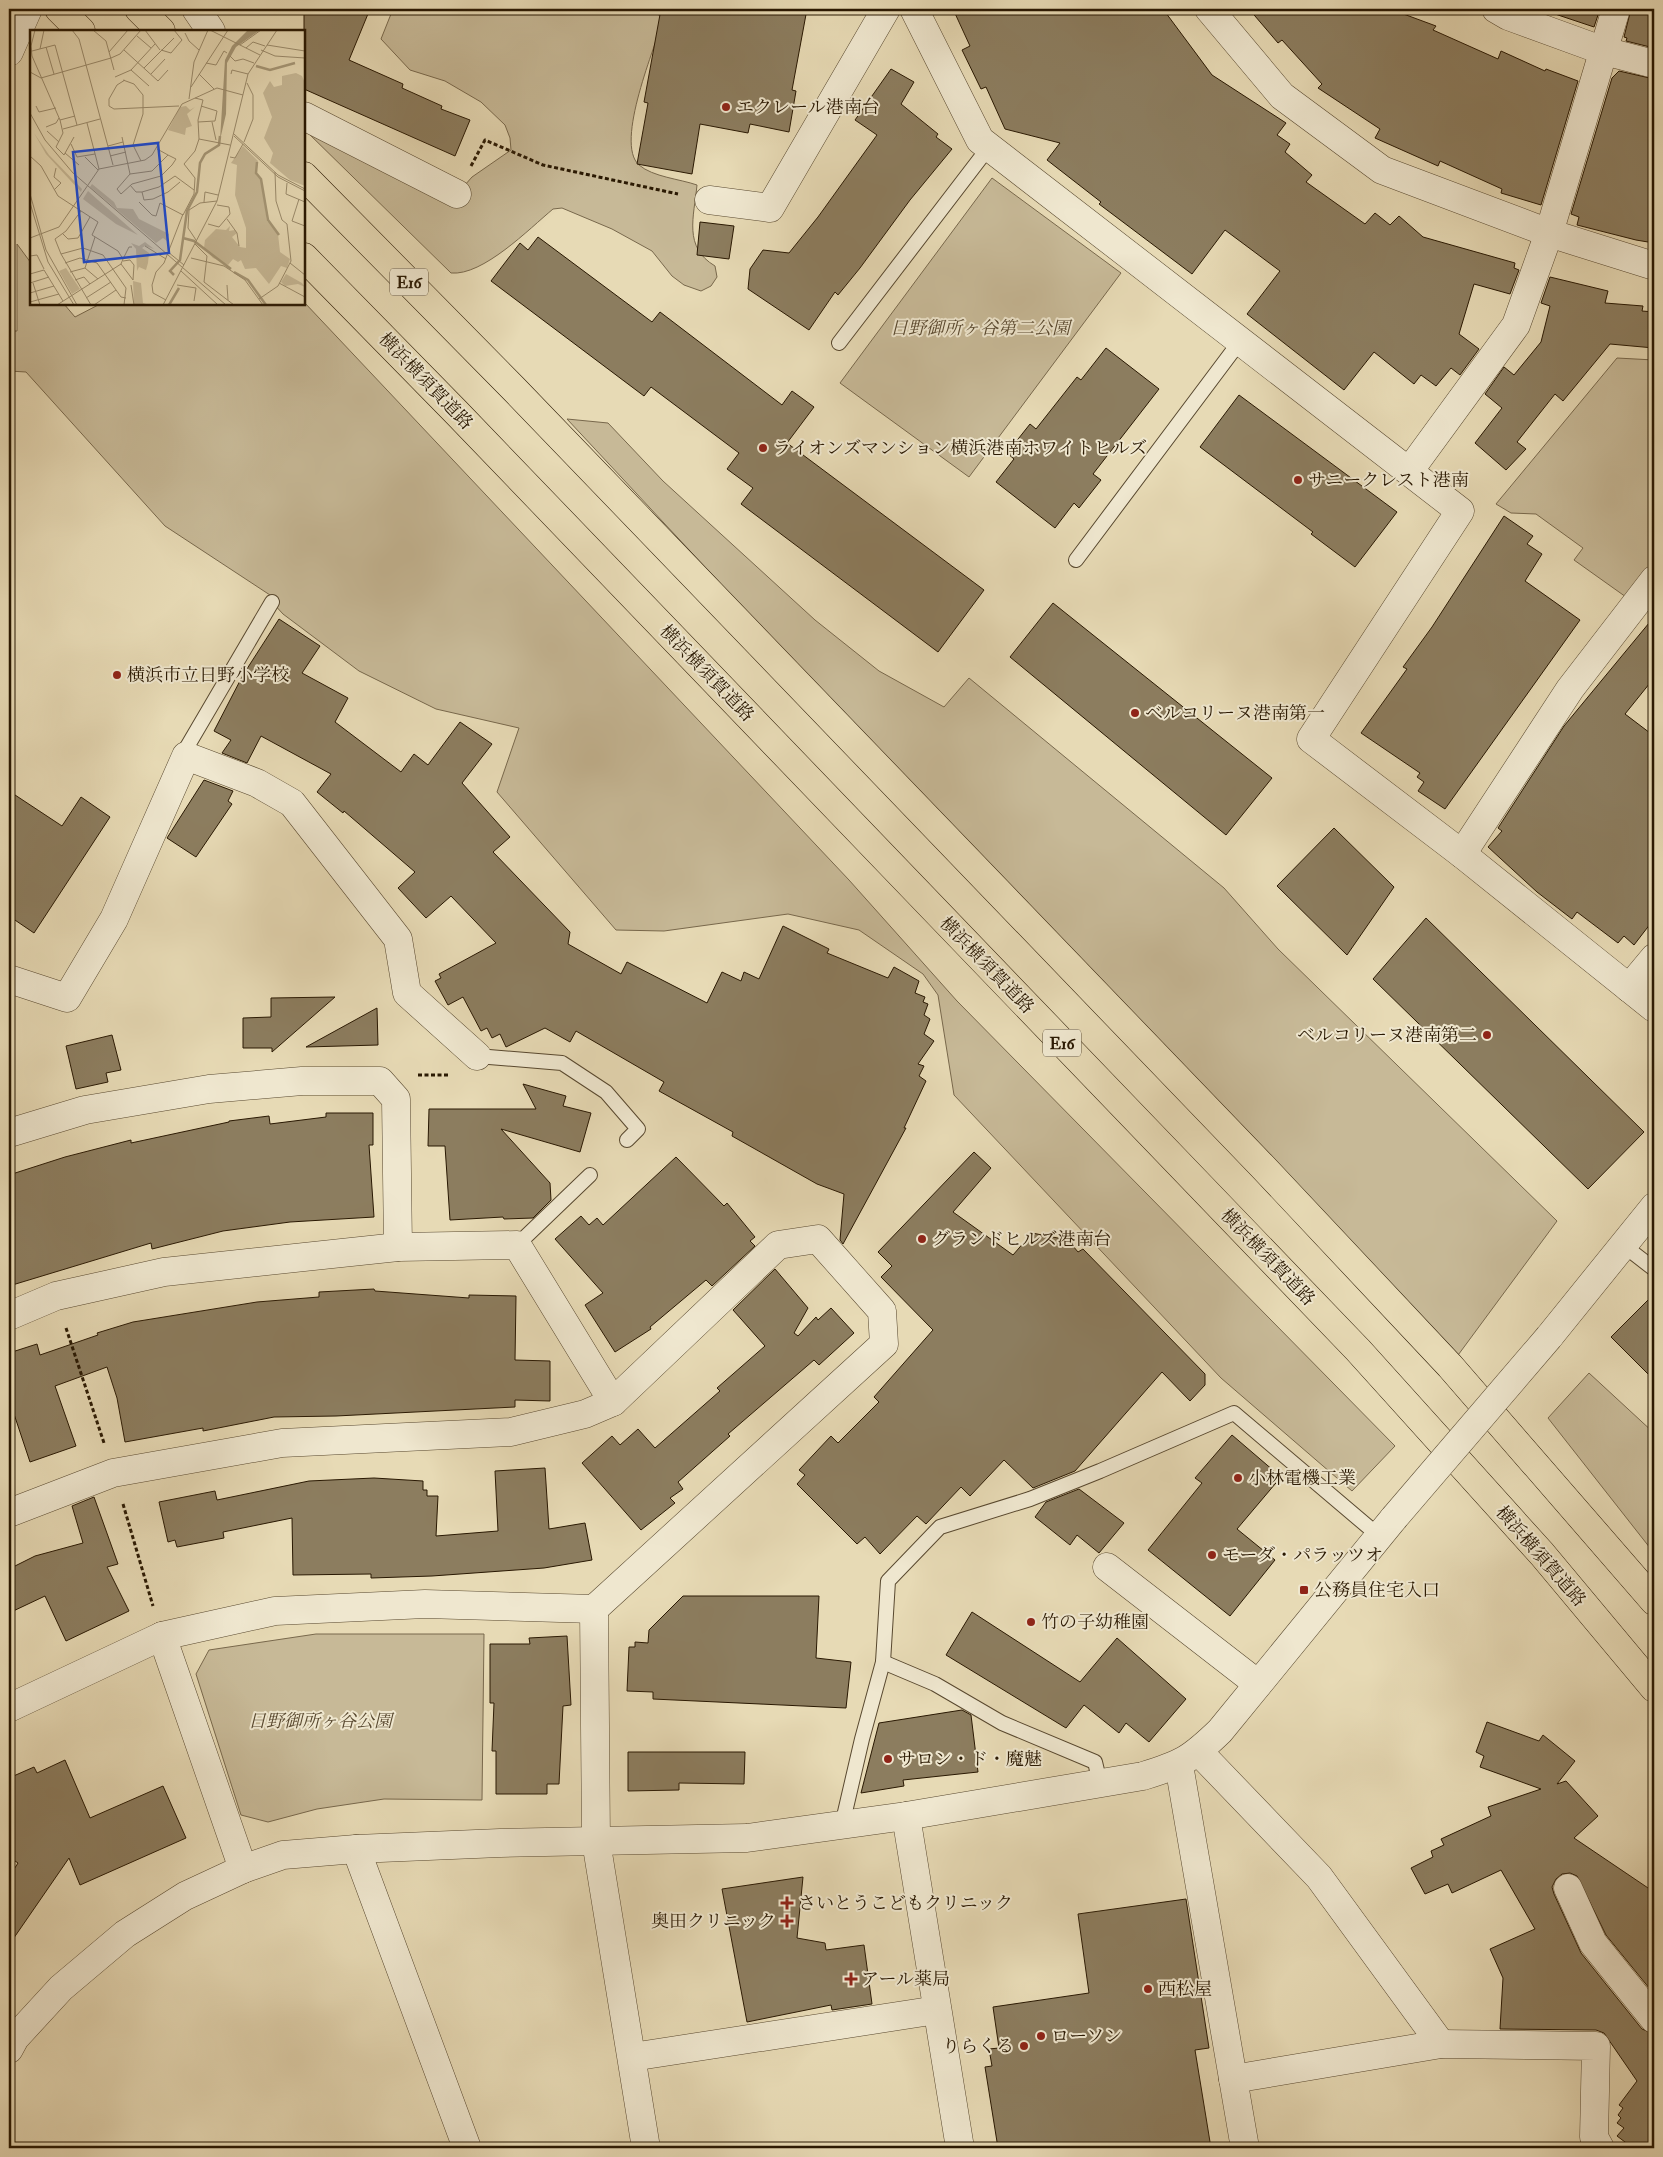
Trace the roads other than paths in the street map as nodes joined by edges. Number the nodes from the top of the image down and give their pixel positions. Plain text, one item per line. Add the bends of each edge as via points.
1 (28, 9) edge
2 (59, 9) edge
3 (139, 9) edge
4 (196, 9) edge
5 (886, 9) edge
6 (914, 9) edge
7 (1208, 9) edge
8 (1496, 9) edge
9 (1616, 9) edge
10 (80, 30) edge
11 (160, 30) edge
12 (210, 30) edge
13 (11, 37) edge
14 (1604, 51) junction
15 (1654, 64) edge
16 (305, 117) edge
17 (990, 147) junction
18 (305, 177) edge
19 (457, 194) road end
20 (709, 200) road end
21 (1549, 233) junction
22 (305, 258) edge
23 (1654, 266) edge
24 (1241, 340) junction
25 (839, 342) dead end
26 (1410, 470) junction
27 (1076, 560) dead end
28 (1654, 580) edge
29 (272, 602) dead end
30 (186, 756) junction
31 (1462, 854) junction
32 (1654, 958) edge
33 (9, 979) edge
34 (1629, 988) junction
35 (1654, 1008) edge
36 (477, 1056) joint
37 (9, 1133) edge
38 (627, 1140) dead end
39 (590, 1175) dead end
40 (1654, 1207) edge
41 (1624, 1244) junction
42 (518, 1245) junction
43 (398, 1247) junction
44 (1654, 1269) edge
45 (9, 1316) edge
46 (612, 1402) junction
47 (9, 1513) edge
48 (1386, 1527) junction
49 (1107, 1567) dead end
50 (1654, 1601) edge
51 (594, 1609) junction
52 (162, 1636) junction
53 (882, 1662) junction
54 (1258, 1684) junction
55 (1654, 1688) edge
56 (9, 1708) edge
57 (1189, 1759) junction
58 (1100, 1783) junction
59 (906, 1816) junction
60 (842, 1825) junction
61 (596, 1841) junction
62 (356, 1849) junction
63 (243, 1869) junction
64 (1568, 1888) dead end
65 (937, 2010) junction
66 (1654, 2019) edge
67 (11, 2040) edge
68 (1441, 2044) junction
69 (632, 2057) junction
70 (1234, 2079) junction
71 (467, 2148) edge
72 (646, 2148) edge
73 (960, 2148) edge
74 (1245, 2148) edge
75 (1600, 2148) edge

1 - 13 street
2 - 10 highway
3 - 11 highway
4 - 12 street
5 - 20 street via 770,208
6 - 17 street via 980,140
7 - 21 street via 1282,96 1382,170
8 - 14 street
9 - 14 street
14 - 15 street
14 - 21 street
16 - 19 street
17 - 24 street
17 - 25 lane
18 - 50 highway, E16 via 514,389 1256,1160 1437,1352
21 - 23 street
21 - 26 street via 1516,325
22 - 55 highway, 横浜横須賀道路 / E16 via 1358,1350 1542,1554
24 - 26 street
24 - 27 lane
26 - 31 street via 1460,511 1311,739
28 - 31 street via 1570,689
29 - 30 lane via 187,746
30 - 33 street via 114,919 66,998
30 - 36 street via 257,782 292,803 398,939 407,993
31 - 34 street
32 - 34 street
34 - 35 street
36 - 38 lane via 562,1063 606,1092 638,1129
37 - 43 street via 85,1110 209,1089 302,1080 380,1081 396,1099
39 - 42 lane
40 - 41 street
41 - 44 lane
41 - 48 street, bridge
42 - 43 street
42 - 46 street
43 - 45 street via 164,1272 56,1296
46 - 47 street via 585,1414 511,1432 282,1443 123,1472
46 - 51 street via 778,1245 818,1239 882,1311 884,1344
48 - 53 lane via 1234,1413 1100,1472 940,1528 888,1581
48 - 54 street
49 - 54 street
51 - 52 street via 426,1604 275,1611
51 - 61 street
52 - 56 street
52 - 63 street
53 - 58 lane via 935,1684 1002,1723 1095,1762
53 - 60 lane
54 - 57 street via 1220,1731
57 - 58 street via 1143,1776
57 - 68 street via 1319,1877
57 - 70 street
58 - 59 street
59 - 60 street
59 - 65 street
60 - 61 street via 747,1838
61 - 62 street
61 - 69 street
62 - 63 street via 283,1855
62 - 71 street
63 - 67 street via 185,1896 125,1934 61,1988
64 - 66 street via 1593,1943
65 - 69 street
65 - 73 street
68 - 70 street
68 - 75 street via 1596,2046 1594,2137
69 - 72 street
70 - 74 street

